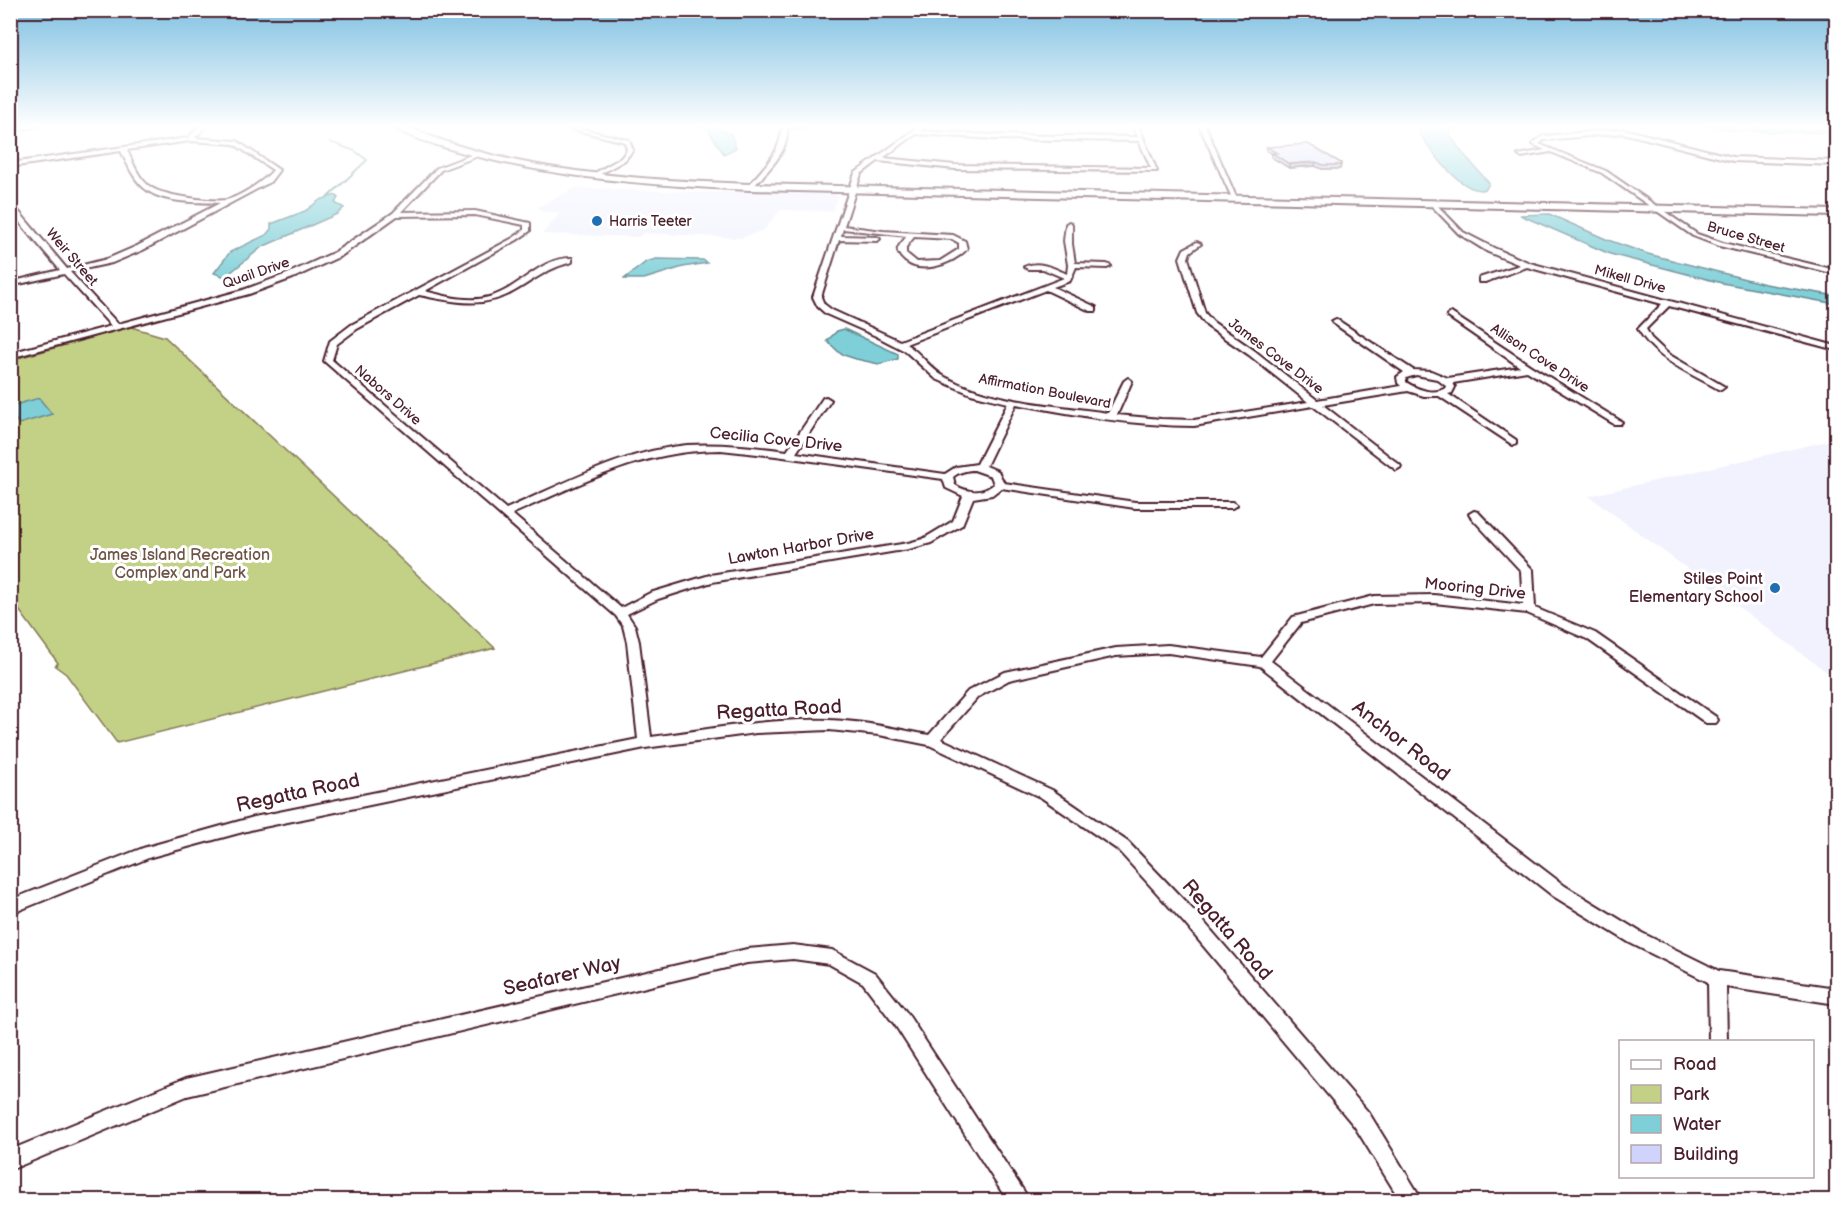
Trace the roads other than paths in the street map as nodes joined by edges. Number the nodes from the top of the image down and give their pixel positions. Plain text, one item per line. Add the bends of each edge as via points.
1 (142, 182) edge
2 (267, 182) edge
3 (427, 182) edge
4 (652, 182) edge
5 (755, 182) edge
6 (855, 182) edge
7 (1228, 182) edge
8 (1619, 182) edge
9 (750, 188) junction
10 (853, 190) junction
11 (1235, 198) junction
12 (227, 202) junction
13 (1432, 203) junction
14 (11, 206) edge
15 (1655, 208) junction
16 (1836, 213) edge
17 (395, 214) junction
18 (1069, 224) dead end
19 (840, 227) junction
20 (912, 235) junction
21 (837, 238) junction
22 (904, 244) junction
23 (1197, 244) dead end
24 (569, 260) dead end
25 (1074, 265) junction
26 (1527, 265) junction
27 (1107, 266) dead end
28 (1028, 267) dead end
29 (66, 272) junction
30 (1836, 272) edge
31 (1070, 277) junction
32 (1482, 280) dead end
33 (10, 284) edge
34 (1048, 288) junction
35 (417, 292) junction
36 (1667, 303) junction
37 (1093, 309) dead end
38 (1451, 315) dead end
39 (1336, 321) dead end
40 (116, 327) junction
41 (900, 344) junction
42 (1836, 348) edge
43 (10, 356) edge
44 (1528, 368) junction
45 (1410, 373) junction
46 (1128, 381) dead end
47 (1448, 381) junction
48 (1721, 387) dead end
49 (1408, 388) junction
50 (1442, 394) junction
51 (826, 400) dead end
52 (1013, 401) junction
53 (1317, 404) junction
54 (1111, 417) junction
55 (1617, 422) dead end
56 (1513, 442) dead end
57 (790, 455) junction
58 (981, 467) junction
59 (1396, 467) dead end
60 (948, 477) junction
61 (999, 485) junction
62 (969, 494) junction
63 (1232, 505) dead end
64 (504, 514) junction
65 (1474, 514) dead end
66 (1529, 610) junction
67 (620, 613) junction
68 (1264, 662) junction
69 (1711, 720) dead end
70 (932, 741) junction
71 (645, 743) junction
72 (10, 907) edge
73 (1717, 978) junction
74 (1836, 996) edge
75 (1718, 1040) edge
76 (10, 1160) edge
77 (1018, 1200) edge
78 (1411, 1200) edge

1 - 12 street via 155,192 175,197
2 - 12 street
3 - 17 street, Quail Drive
4 - 9 main road
5 - 9 street
6 - 10 street, Affirmation Boulevard
7 - 11 street
8 - 15 street, Bruce Street
9 - 10 main road
10 - 11 main road
10 - 19 street, Affirmation Boulevard
11 - 13 main road
12 - 29 street via 140,249
13 - 15 main road
13 - 26 street, Mikell Drive via 1461,233
14 - 29 street, Weir Street
15 - 16 main road
15 - 30 street, Bruce Street via 1695,235 1721,245
17 - 35 street, Nabors Drive via 476,213 528,224 527,231 515,239
17 - 40 street, Quail Drive via 338,254 290,276
18 - 25 street via 1069,252
19 - 20 street
19 - 21 street, Affirmation Boulevard
20 - 22 street
20 - 22 street via 953,237 963,242 963,249 956,258 927,265 904,257
21 - 22 street
21 - 41 street, Affirmation Boulevard via 817,297 821,305
23 - 53 street, James Cove Drive via 1184,258 1201,313 1228,338
24 - 35 street via 553,263 495,298 464,302
25 - 27 street
25 - 31 street
26 - 32 street
26 - 36 street, Mikell Drive
28 - 31 street via 1044,267
29 - 33 street
29 - 40 street, Weir Street
31 - 34 street
34 - 37 street
34 - 41 street
35 - 64 street, Nabors Drive via 333,343 328,361
36 - 42 street, Mikell Drive
36 - 48 street via 1642,329 1647,341
38 - 44 street, Allison Cove Drive
39 - 45 street
40 - 43 street, Quail Drive
41 - 52 street, Affirmation Boulevard via 944,381
44 - 47 street
44 - 55 street, Allison Cove Drive
45 - 47 street via 1428,373
45 - 49 street via 1401,377
46 - 54 street
47 - 50 street via 1451,387
49 - 50 street, Affirmation Boulevard
49 - 53 street, Affirmation Boulevard
50 - 56 street
51 - 57 street
52 - 54 street, Affirmation Boulevard
52 - 58 street
53 - 54 street, Affirmation Boulevard via 1194,423
53 - 59 street, James Cove Drive
57 - 60 street, Cecilia Cove Drive
57 - 64 street, Cecilia Cove Drive via 671,445
58 - 60 street via 960,469
58 - 61 street via 996,474
60 - 62 street via 954,490
61 - 62 street via 988,493
61 - 63 street via 1135,509
62 - 67 street, Lawton Harbor Drive via 958,523 927,541 700,582 654,596
64 - 67 street, Nabors Drive
65 - 66 street via 1527,570
66 - 68 street, Mooring Drive via 1434,598 1374,600 1297,620
66 - 69 street, Mooring Drive via 1591,636
67 - 71 street, Nabors Drive via 633,642
68 - 70 street via 1168,649 1116,652 1005,676 973,694
68 - 73 street, Anchor Road via 1559,891 1636,939
70 - 71 street, Regatta Road via 829,725 756,728
70 - 78 street, Regatta Road via 1047,794 1123,846 1191,919 1362,1120
71 - 72 street, Regatta Road via 254,823 148,852
73 - 74 street, Anchor Road
73 - 75 street
76 - 77 street, Seafarer Way via 186,1087 747,956 793,951 832,957 869,978 901,1018

